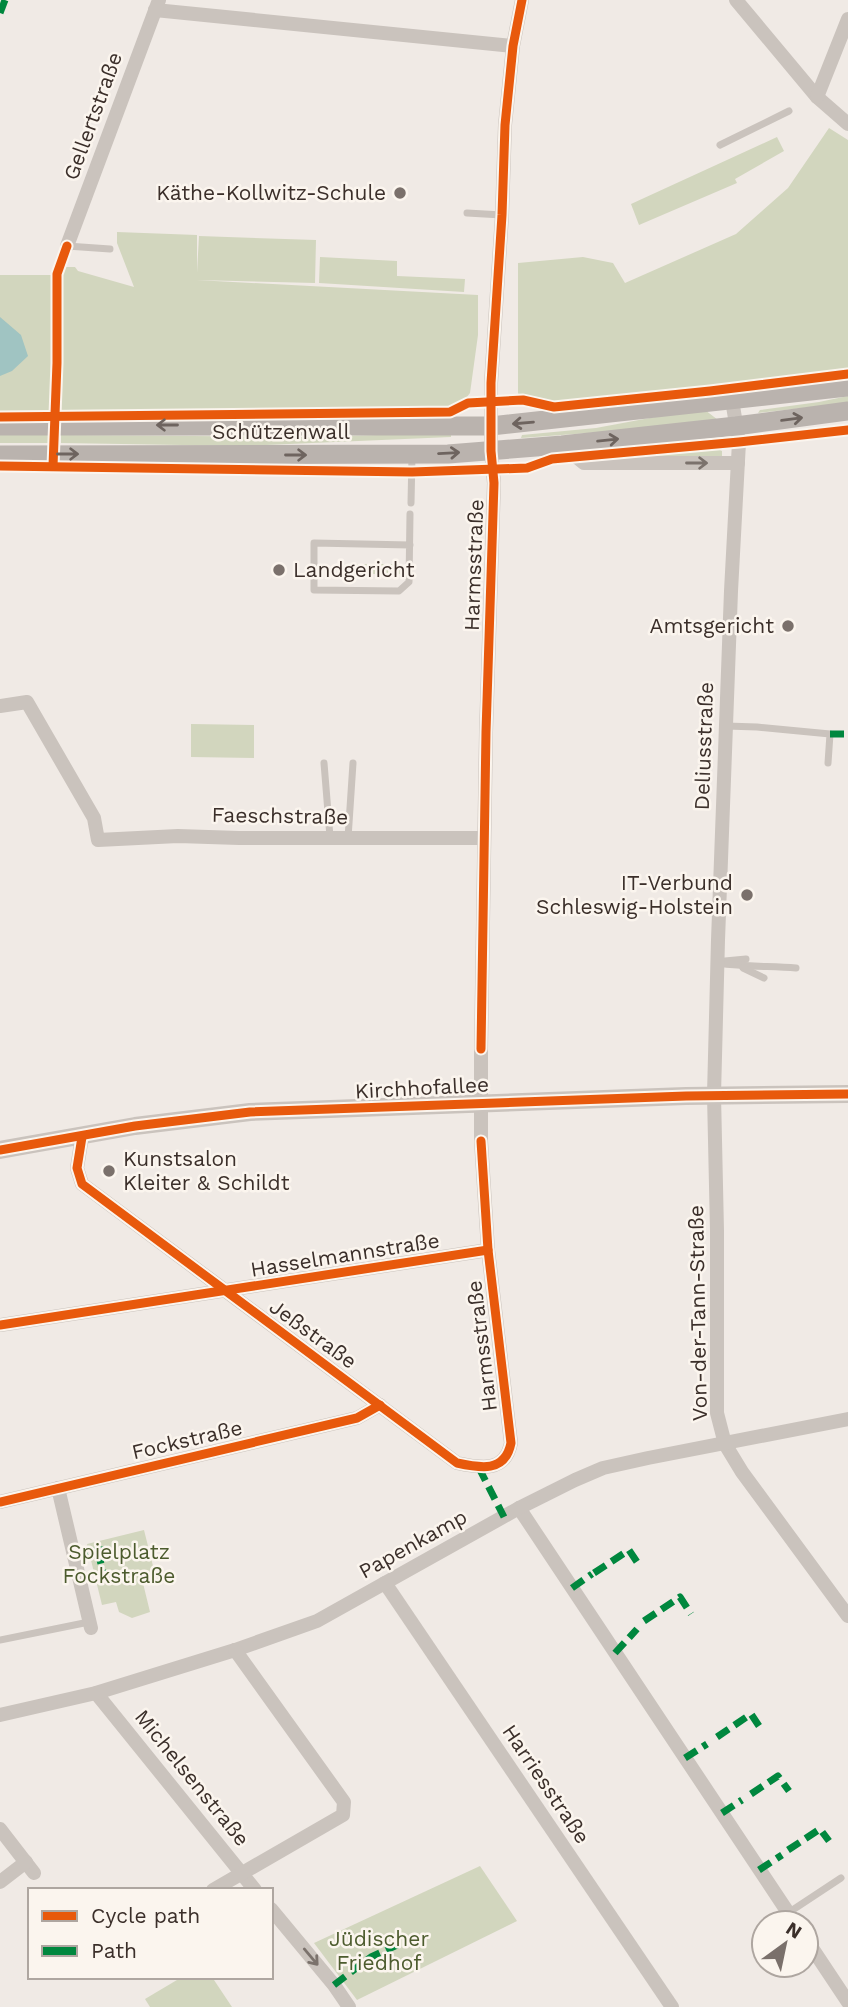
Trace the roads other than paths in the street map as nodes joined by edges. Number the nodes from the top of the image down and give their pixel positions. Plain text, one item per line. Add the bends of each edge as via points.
1 (522, 0) edge
2 (736, 0) edge
3 (157, 5) edge
4 (848, 19) edge
5 (513, 46) junction
6 (817, 97) junction
7 (789, 111) dead end
8 (848, 124) edge
9 (720, 145) dead end
10 (467, 213) dead end
11 (502, 215) junction
12 (68, 246) joint
13 (110, 249) dead end
14 (848, 387) edge
15 (732, 400) junction
16 (848, 411) edge
17 (0, 426) edge
18 (491, 426) junction
19 (736, 426) junction
20 (562, 445) junction
21 (491, 451) junction
22 (0, 455) edge
23 (412, 455) junction
24 (738, 463) junction
25 (411, 503) dead end
26 (410, 514) dead end
27 (410, 545) junction
28 (0, 706) edge
29 (725, 726) junction
30 (324, 763) dead end
31 (352, 763) dead end
32 (828, 763) dead end
33 (330, 837) junction
34 (348, 838) junction
35 (484, 838) junction
36 (746, 959) dead end
37 (717, 962) junction
38 (739, 967) junction
39 (796, 968) dead end
40 (764, 978) dead end
41 (848, 1094) edge
42 (715, 1095) junction
43 (481, 1102) junction
44 (82, 1137) junction
45 (0, 1150) edge
46 (488, 1250) junction
47 (225, 1291) junction
48 (0, 1325) edge
49 (380, 1405) junction
50 (848, 1419) edge
51 (725, 1444) junction
52 (502, 1461) joint
53 (58, 1488) junction
54 (0, 1502) edge
55 (519, 1508) junction
56 (386, 1583) junction
57 (848, 1616) edge
58 (91, 1625) joint
59 (0, 1640) edge
60 (235, 1650) junction
61 (96, 1693) junction
62 (0, 1716) edge
63 (0, 1829) edge
64 (242, 1874) junction
65 (841, 1878) dead end
66 (0, 1882) edge
67 (217, 1888) edge
68 (253, 1888) edge
69 (786, 1909) edge
70 (803, 1909) edge
71 (273, 1911) edge
72 (820, 1958) edge
73 (846, 1994) edge
74 (349, 2007) edge
75 (672, 2007) edge
76 (834, 2007) edge

1 - 5 street, Harmsstraße
2 - 6 street
3 - 5 street
3 - 12 street, Gellertstraße
4 - 6 street
5 - 11 street, Harmsstraße
6 - 8 street
7 - 9 lane
10 - 11 lane
11 - 18 street, Harmsstraße
12 - 13 lane
14 - 15 main road, Schützenwall
15 -> 18 main road, Schützenwall
15 - 19 street, Deliusstraße
19 -> 16 main road, Schützenwall
18 -> 17 main road, Schützenwall
18 - 21 street, Harmsstraße
20 -> 19 main road, Schützenwall
19 - 24 street, Deliusstraße
20 - 21 main road, Schützenwall
20 -> 24 street via 584,463
23 -> 21 main road, Schützenwall
21 - 35 street, Harmsstraße via 494,483
22 -> 23 main road, Schützenwall
23 - 25 lane
24 - 29 street, Deliusstraße
26 - 27 lane
27 - 27 lane via 409,582 399,591 314,590 314,543
28 - 33 street, Faeschstraße via 27,702 94,818 98,840
29 - 32 lane via 830,734
29 - 37 street, Deliusstraße
30 - 33 lane
31 - 34 lane
33 - 34 street, Faeschstraße
34 - 35 street, Faeschstraße
35 - 43 street, Harmsstraße
36 - 37 lane
37 - 38 lane
37 - 42 street, Deliusstraße
38 - 39 lane
38 - 40 lane
41 - 42 street, Kirchhofallee
42 - 43 street, Kirchhofallee
42 - 51 street, Von-der-Tann-Straße via 717,1413
43 - 44 street, Kirchhofallee via 250,1112
43 - 46 street, Harmsstraße
44 - 45 street, Kirchhofallee
44 - 47 street, Jeßstraße via 77,1168 82,1184
46 - 47 street, Hasselmannstraße
46 - 52 street, Harmsstraße via 511,1443
47 - 48 street, Hasselmannstraße
47 - 49 street, Jeßstraße
49 - 52 street, Jeßstraße via 457,1462 489,1468
49 - 53 street, Fockstraße via 357,1418
50 - 51 street, Papenkamp
51 - 55 street, Papenkamp via 603,1468
51 - 57 street, Von-der-Tann-Straße
53 - 54 street, Fockstraße
53 - 58 street
55 - 56 street, Papenkamp
55 - 69 street
56 - 60 street, Papenkamp via 317,1621
56 - 75 street, Harriesstraße
58 - 59 lane
60 - 61 street, Papenkamp
60 - 64 street via 344,1802 342,1815
61 - 62 street, Papenkamp
61 - 64 street, Michelsenstraße
63 - 66 street via 30,1867
64 - 67 street
64 - 68 street, Michelsenstraße
65 - 70 lane
71 -> 74 street
72 - 73 street
73 - 76 street

